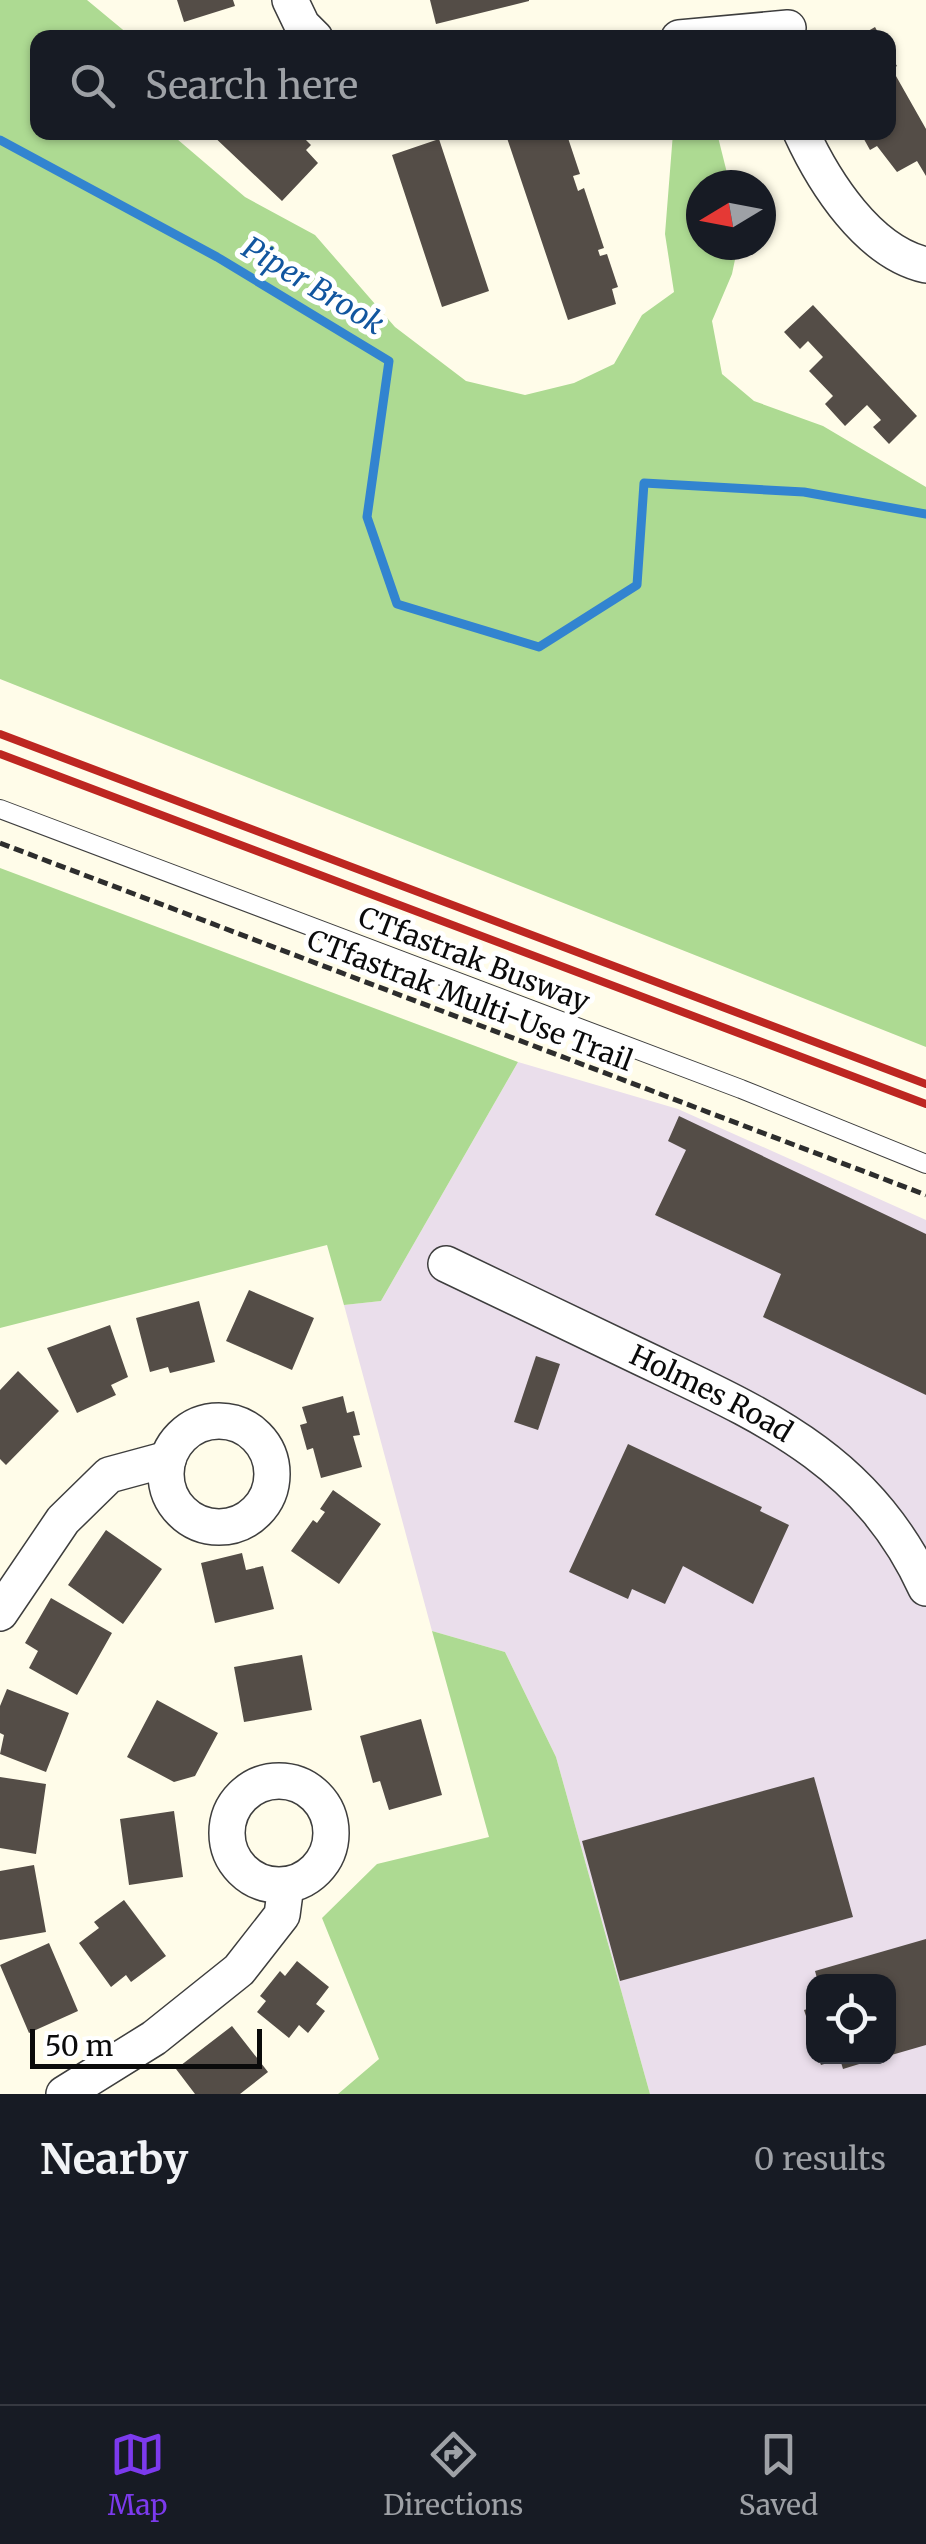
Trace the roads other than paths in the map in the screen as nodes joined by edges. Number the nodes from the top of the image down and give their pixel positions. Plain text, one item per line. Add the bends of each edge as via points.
1 (290, 0) edge
2 (792, 22) edge
3 (308, 30) edge
4 (736, 30) edge
5 (805, 140) edge
6 (926, 265) edge
7 (0, 809) edge
8 (926, 1164) edge
9 (446, 1264) dead end
10 (168, 1459) dead end
11 (926, 1588) edge
12 (0, 1613) edge
13 (286, 1885) dead end
14 (64, 2094) edge

1 - 3 street
2 - 4 street
5 - 6 street via 822,178 872,232
7 - 8 lane, CTfastrak Busway
9 - 11 street, Holmes Road via 779,1423 857,1485
10 - 12 street via 109,1475 62,1520
13 - 14 street via 282,1915 239,1970 154,2038

